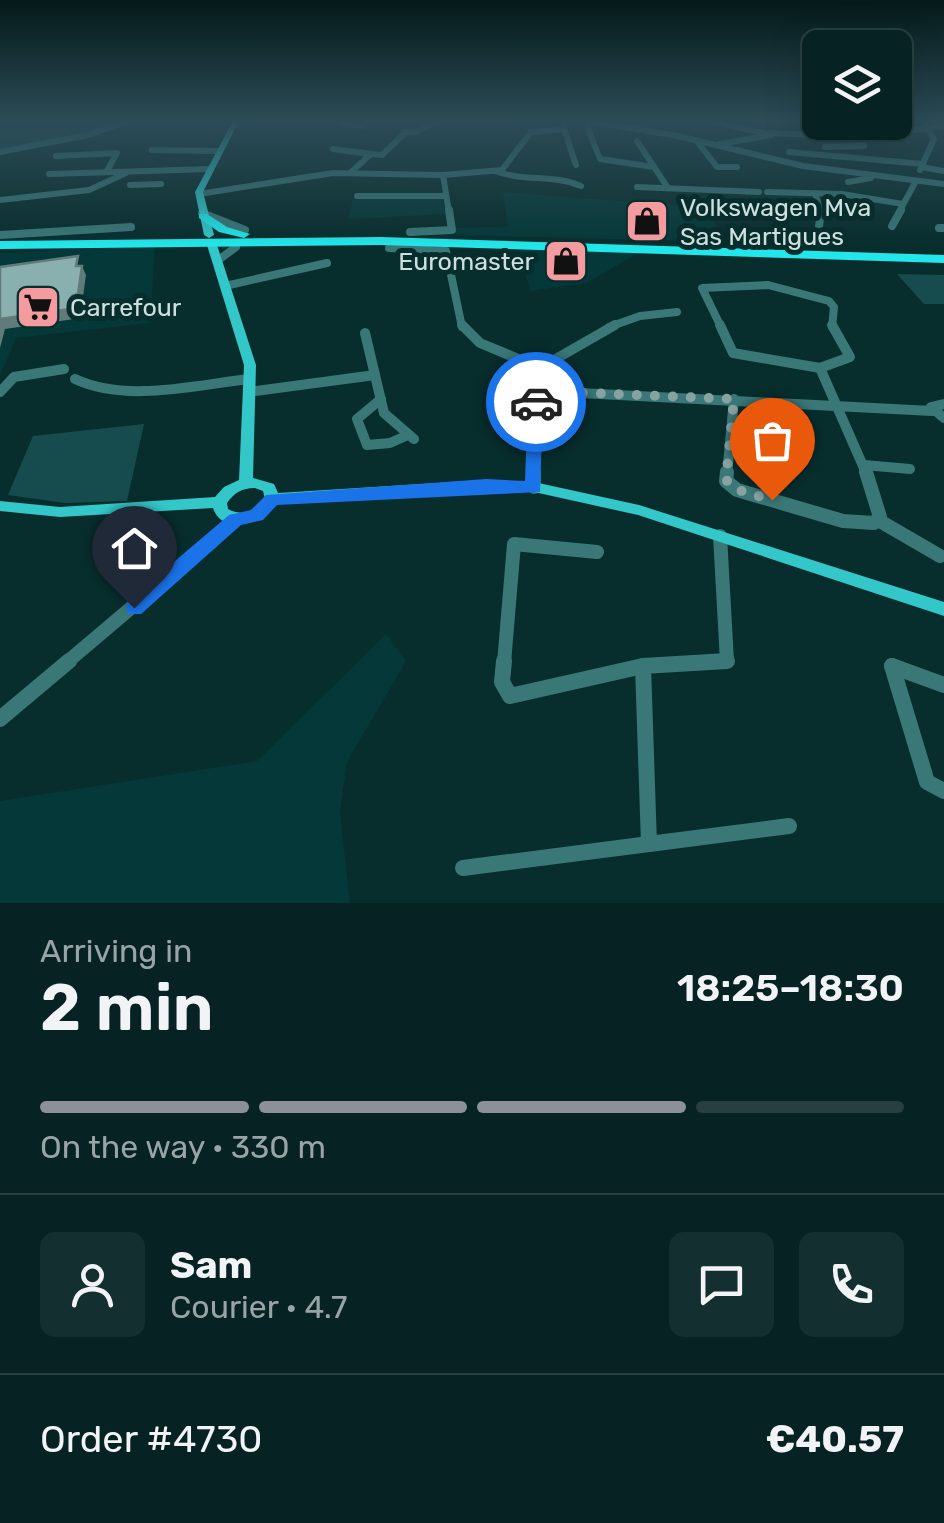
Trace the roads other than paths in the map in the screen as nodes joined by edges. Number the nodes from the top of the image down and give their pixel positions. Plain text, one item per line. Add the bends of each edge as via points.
1 (111, 163) edge
2 (213, 163) edge
3 (360, 163) edge
4 (507, 163) edge
5 (628, 163) edge
6 (651, 163) edge
7 (714, 163) edge
8 (786, 163) edge
9 (890, 163) edge
10 (924, 163) edge
11 (922, 166) junction
12 (654, 167) junction
13 (736, 167) dead end
14 (107, 170) junction
15 (210, 170) junction
16 (157, 171) junction
17 (495, 171) junction
18 (944, 171) edge
19 (130, 172) junction
20 (350, 173) junction
21 (49, 174) dead end
22 (443, 175) junction
23 (869, 175) junction
24 (916, 180) junction
25 (848, 182) dead end
26 (148, 184) junction
27 (161, 184) dead end
28 (944, 184) edge
29 (130, 185) dead end
30 (580, 186) dead end
31 (636, 187) dead end
32 (668, 188) junction
33 (814, 193) junction
34 (199, 194) junction
35 (357, 196) dead end
36 (446, 196) junction
37 (1, 197) edge
38 (903, 204) junction
39 (202, 214) junction
40 (131, 226) dead end
41 (892, 226) dead end
42 (244, 230) dead end
43 (410, 232) dead end
44 (818, 235) dead end
45 (340, 236) junction
46 (0, 242) edge
47 (236, 248) dead end
48 (389, 248) dead end
49 (944, 257) edge
50 (216, 260) junction
51 (327, 263) dead end
52 (225, 286) junction
53 (678, 312) dead end
54 (365, 333) dead end
55 (540, 368) junction
56 (820, 368) junction
57 (64, 369) dead end
58 (375, 375) junction
59 (75, 379) dead end
60 (249, 386) junction
61 (541, 391) junction
62 (0, 392) edge
63 (734, 399) junction
64 (381, 400) junction
65 (838, 404) junction
66 (944, 404) edge
67 (932, 411) junction
68 (944, 418) edge
69 (864, 466) junction
70 (910, 470) dead end
71 (246, 483) junction
72 (534, 487) junction
73 (272, 500) junction
74 (219, 502) junction
75 (0, 506) edge
76 (236, 519) junction
77 (878, 520) junction
78 (720, 536) junction
79 (597, 552) dead end
80 (940, 556) dead end
81 (944, 609) edge
82 (644, 666) junction
83 (944, 685) edge
84 (0, 719) edge
85 (936, 787) edge
86 (790, 826) dead end
87 (649, 844) junction
88 (463, 868) dead end

1 - 14 street
2 - 15 main road
3 - 20 street
4 - 17 street
5 - 12 street
6 - 12 street
7 - 13 street
8 - 23 street
9 - 11 street
10 - 11 street
11 - 18 street
11 - 24 street
12 - 32 street
14 - 19 street
14 - 21 street
15 - 16 street
15 - 34 main road
16 - 19 street
16 - 26 street
17 - 22 street
17 - 30 street
19 - 37 street via 88,190
20 - 22 street
20 - 34 street
22 - 36 street
23 - 24 street
23 - 25 street via 871,180
24 - 28 street
24 - 38 street
26 - 27 street
26 - 29 street
31 - 32 street
32 - 33 street
33 - 38 street
33 - 44 street
34 - 39 main road
35 - 36 street
36 - 43 street via 452,230
38 - 41 street
39 - 42 street
39 - 45 highway via 231,232
39 - 50 main road
40 - 46 street via 26,230
45 - 46 highway
45 - 49 highway
46 - 49 highway via 382,241
47 - 50 street
48 - 55 street via 446,251 463,331
50 - 52 main road
51 - 52 street
52 - 60 main road via 250,364
53 - 55 street via 646,314 596,334
54 - 58 street
55 - 61 street
56 - 56 street via 733,353 702,288 768,285 829,302 833,332 850,357
56 - 65 street
57 - 62 street via 14,377
58 - 60 street
58 - 64 street
59 - 60 street via 118,389
60 - 71 main road
61 - 63 street
61 - 72 street
63 - 65 street
63 - 77 street via 724,473 738,490 842,521
64 - 64 street via 358,419 367,445 411,437 392,423
65 - 67 street
65 - 69 street
66 - 67 street via 932,405
67 - 68 street
69 - 70 street
69 - 77 street
71 - 73 main road via 262,484
71 - 74 main road
72 - 73 main road
72 - 78 main road
73 - 76 main road via 256,516
74 - 75 main road via 60,512
74 - 76 main road via 221,512
76 - 84 street
77 - 80 street
78 - 81 main road
78 - 82 street via 727,660
79 - 82 street via 514,544 502,682 510,696
82 - 87 street
83 - 85 street via 892,666
86 - 87 street
87 - 88 street

